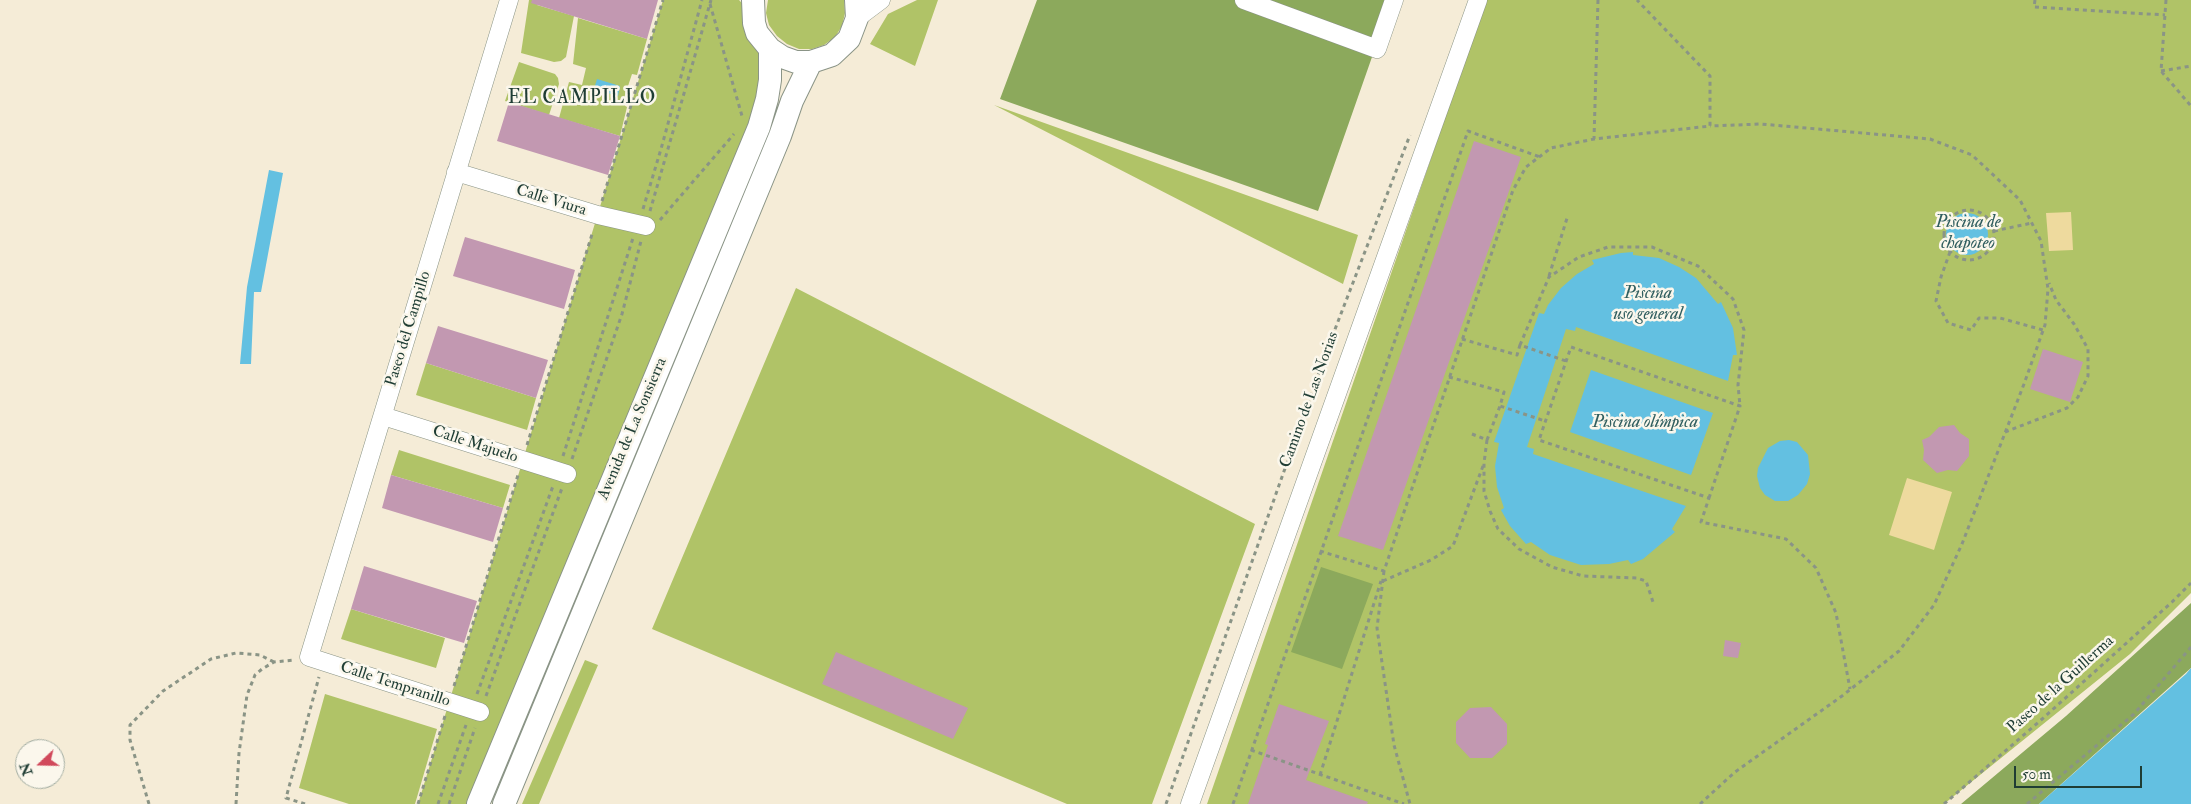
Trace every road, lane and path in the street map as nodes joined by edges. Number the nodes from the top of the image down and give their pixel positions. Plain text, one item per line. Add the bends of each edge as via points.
1 (508, 0) edge
2 (663, 0) edge
3 (702, 0) edge
4 (881, 0) edge
5 (1244, 0) edge
6 (1394, 0) edge
7 (1478, 0) edge
8 (1598, 0) edge
9 (1636, 0) edge
10 (2035, 0) edge
11 (2166, 0) edge
12 (710, 1) edge
13 (748, 4) edge
14 (856, 9) edge
15 (2165, 15) junction
16 (770, 49) junction
17 (811, 62) junction
18 (2191, 66) edge
19 (2161, 71) junction
20 (2191, 106) edge
21 (744, 123) dead end
22 (1710, 126) junction
23 (737, 130) dead end
24 (1411, 130) dead end
25 (1594, 139) junction
26 (1540, 157) junction
27 (456, 172) junction
28 (598, 215) junction
29 (1568, 215) dead end
30 (2032, 224) junction
31 (648, 227) junction
32 (1994, 231) junction
33 (640, 244) junction
34 (1950, 252) junction
35 (1549, 277) junction
36 (2047, 279) junction
37 (2043, 330) junction
38 (1462, 339) junction
39 (1522, 346) junction
40 (1566, 361) junction
41 (1449, 377) junction
42 (1740, 406) junction
43 (1501, 407) junction
44 (383, 416) junction
45 (1545, 421) junction
46 (2005, 432) junction
47 (1472, 434) dead end
48 (1487, 440) junction
49 (523, 460) junction
50 (1484, 463) junction
51 (563, 473) junction
52 (1709, 498) junction
53 (1320, 551) junction
54 (1384, 570) junction
55 (1383, 580) junction
56 (2191, 583) edge
57 (1654, 605) dead end
58 (2191, 647) edge
59 (316, 659) junction
60 (1850, 690) junction
61 (449, 702) junction
62 (476, 710) junction
63 (1251, 750) junction
64 (1320, 775) junction
65 (149, 804) edge
66 (236, 804) edge
67 (305, 804) edge
68 (418, 804) edge
69 (438, 804) edge
70 (449, 804) edge
71 (478, 804) edge
72 (504, 804) edge
73 (1166, 804) edge
74 (1190, 804) edge
75 (1233, 804) edge
76 (1404, 804) edge
77 (1410, 804) edge
78 (1700, 804) edge
79 (1944, 804) edge
80 (2027, 804) edge

1 - 27 street, Paseo del Campillo
2 - 28 path
3 - 31 path via 661,149
4 - 14 street
5 - 6 street via 1377,49
7 - 74 street, Camino de Las Norias
8 - 25 path
9 - 22 path via 1710,76
10 - 15 path via 2034,7
11 - 15 path
12 - 21 path
12 - 31 path
13 - 16 main road via 757,33
14 - 17 main road via 854,29 841,48 822,60
15 - 19 path
16 - 17 main road via 782,58
16 - 71 main road, Avenida de La Sonsierra via 770,80 759,127
17 - 72 main road, Avenida de La Sonsierra via 792,101
18 - 19 path
19 - 20 path
22 - 25 path
22 - 30 path via 1762,124 1930,139 1972,154 2020,200
23 - 31 path
24 - 73 path, Camino de Las Norias via 1324,360
25 - 26 path via 1551,148
26 - 38 path via 1526,167 1513,190
26 - 53 path via 1468,131
27 - 28 street, Calle Viura
27 - 44 street, Paseo del Campillo
28 - 31 street, Calle Viura
28 - 49 path
29 - 35 path
30 - 32 path
30 - 36 path via 2041,241
31 - 33 path
31 - 33 path
31 - 51 path
32 - 34 path via 1992,247 1980,258 1964,260
32 - 34 path via 1992,223 1979,211 1962,210 1948,220 1944,236
33 - 51 path via 622,314
34 - 37 path via 1936,301 1948,323 1971,330 1979,318 2000,318
35 - 39 path
35 - 42 path via 1579,257 1608,247 1652,247 1698,266 1733,299 1744,330 1738,385
36 - 37 path
36 - 46 path via 2056,300 2088,349 2088,376 2078,397 2067,408
37 - 46 path
38 - 39 path via 1517,355
38 - 41 path
39 - 40 path
40 - 42 path via 1571,347
40 - 45 path
41 - 43 path via 1504,392
41 - 54 path
42 - 52 path
43 - 45 path
43 - 48 path
44 - 49 street, Calle Majuelo
44 - 59 street, Paseo del Campillo
45 - 52 path via 1539,440
46 - 60 path via 1962,544 1934,605 1899,651
47 - 48 path
48 - 50 path
49 - 51 street, Calle Majuelo
49 - 61 path
50 - 55 path via 1453,546 1431,560
50 - 57 path via 1484,491 1490,511 1498,529 1518,549 1552,567 1583,576 1646,581
51 - 62 path
51 - 62 path
52 - 60 path via 1701,522 1786,538 1816,568 1836,613
53 - 54 path
53 - 63 path
54 - 55 path
54 - 64 path
55 - 77 path via 1377,628 1394,745
56 - 79 path, Paseo de la Guillerma
58 - 80 path via 2134,714
59 - 61 street, Calle Tempranillo
59 - 67 path via 286,798
60 - 78 path via 1735,772
61 - 62 street, Calle Tempranillo
61 - 68 path
62 - 69 path
62 - 70 path
63 - 64 path
63 - 75 path
64 - 76 path
65 - 66 path via 130,740 130,725 163,691 192,670 211,659 236,653 260,655 274,662 255,675 247,694

